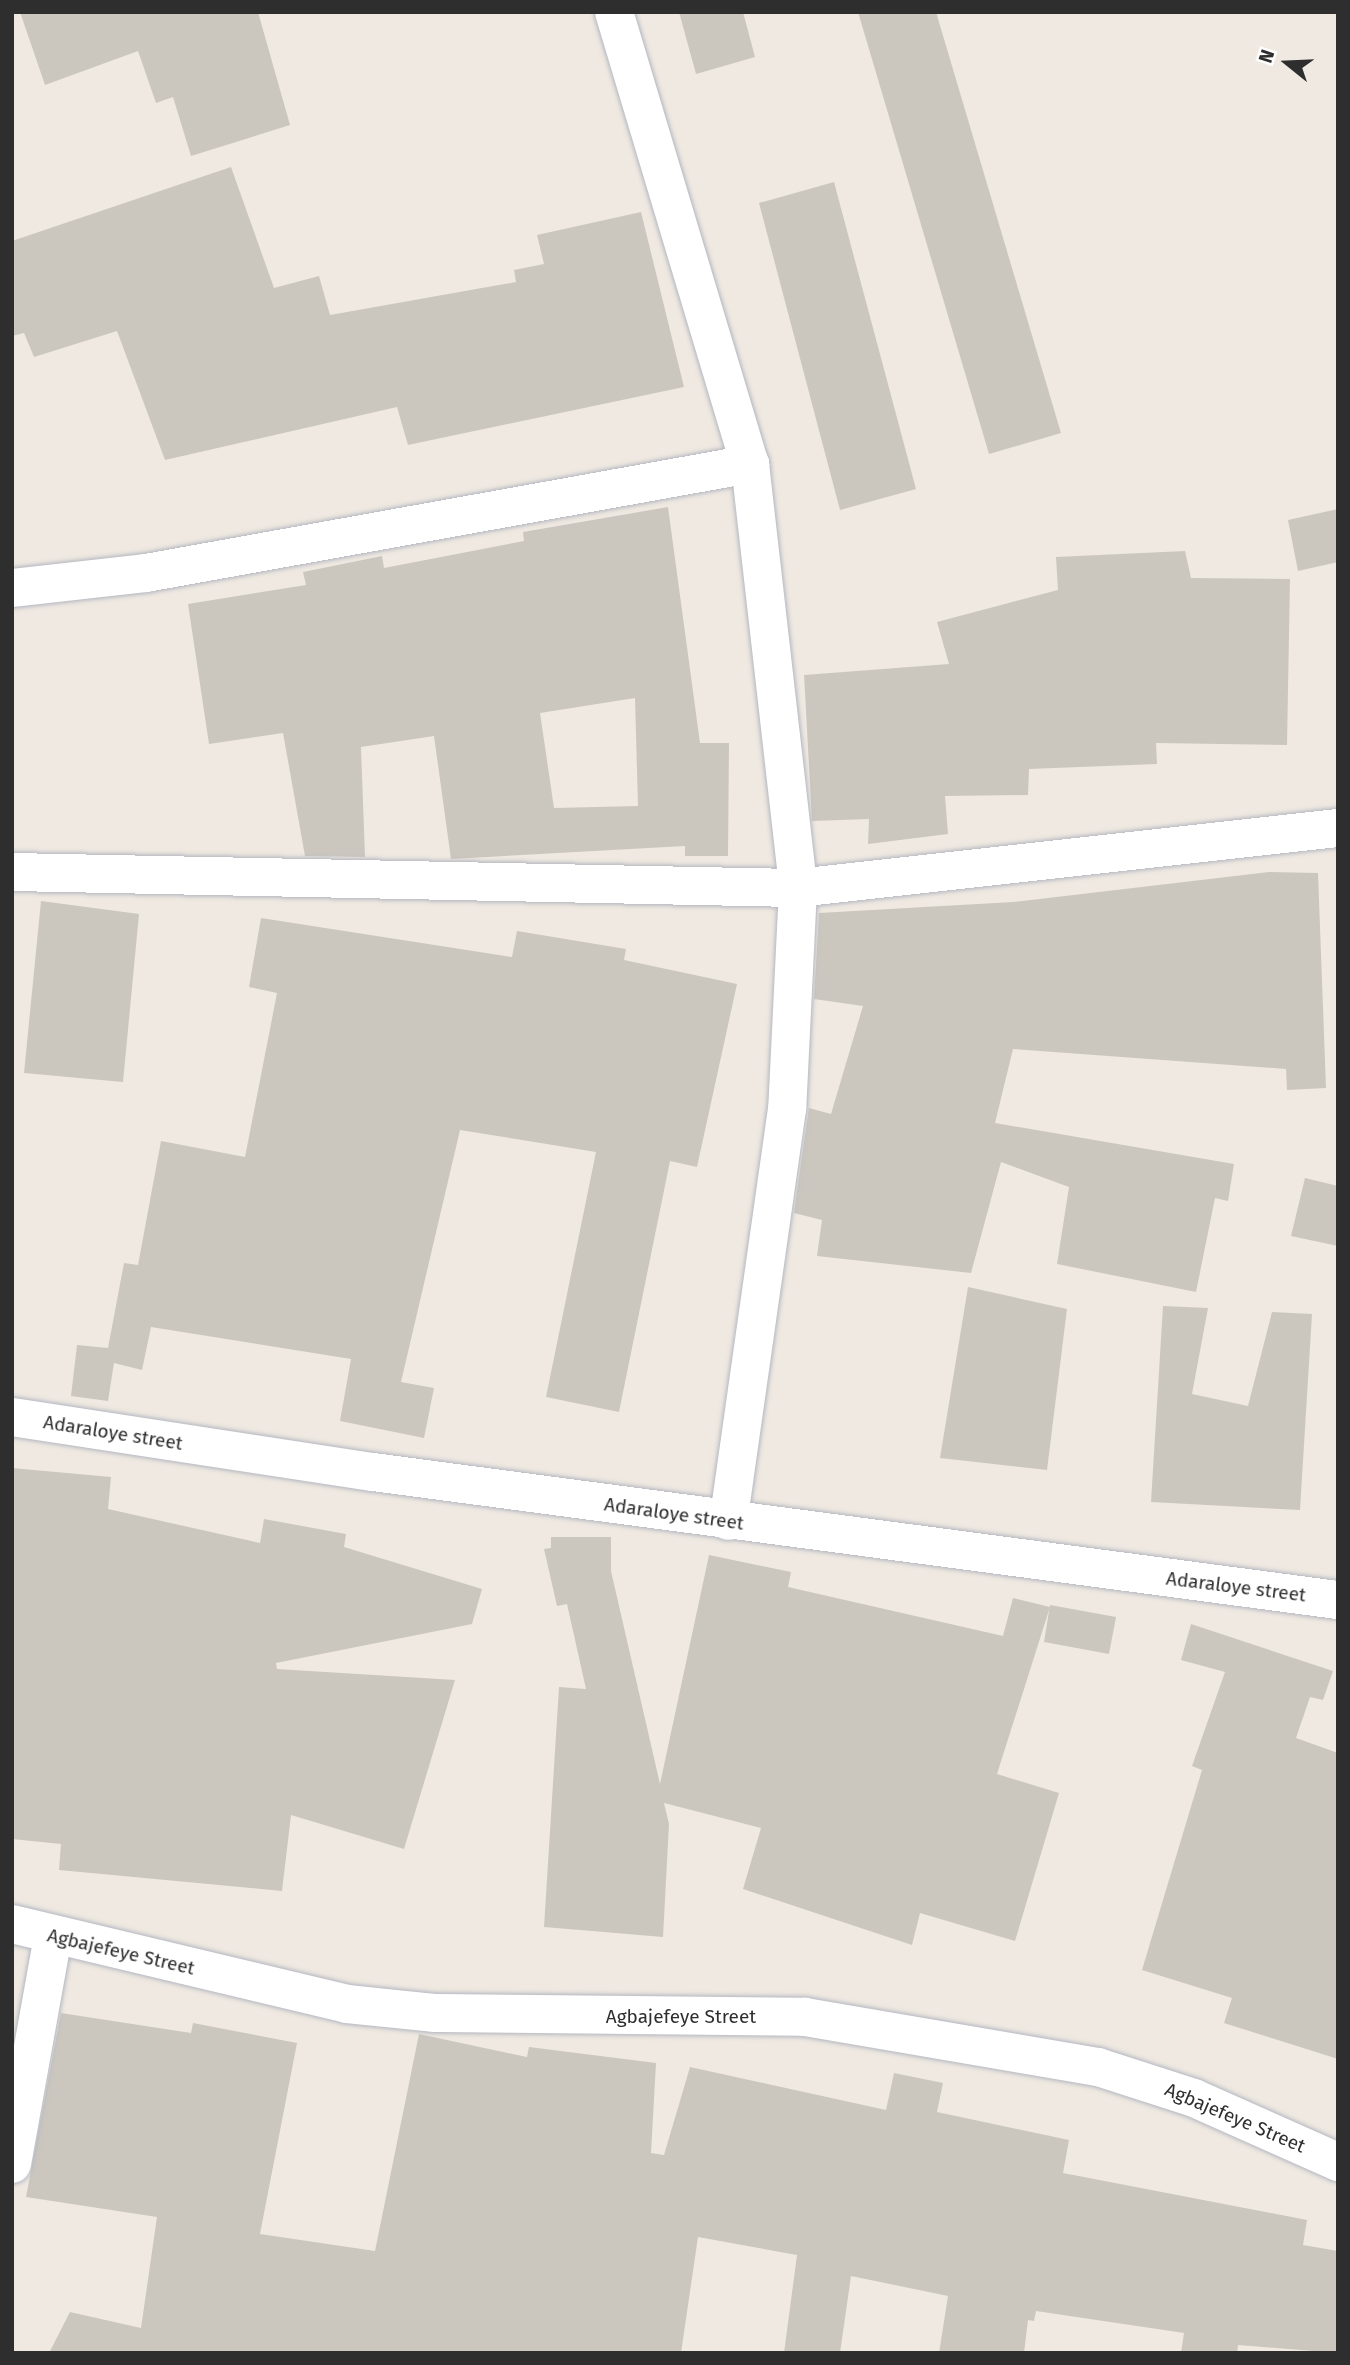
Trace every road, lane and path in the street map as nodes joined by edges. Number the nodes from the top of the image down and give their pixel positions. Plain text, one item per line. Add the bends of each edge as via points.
1 (614, 12) edge
2 (750, 464) junction
3 (12, 588) edge
4 (1338, 828) edge
5 (12, 872) edge
6 (798, 888) junction
7 (12, 1417) edge
8 (728, 1521) junction
9 (1338, 1600) edge
10 (12, 1924) edge
11 (52, 1937) junction
12 (1338, 2162) edge
13 (12, 2164) edge

1 - 2 street
2 - 3 street via 146,573
2 - 6 street
4 - 6 street
5 - 6 street
6 - 8 street via 786,1109
7 - 8 street, Adaraloye street
8 - 9 street, Adaraloye street
10 - 11 street, Agbajefeye Street
11 - 12 street, Agbajefeye Street via 346,2004 434,2012 806,2017 1098,2067 1194,2098
11 - 13 street

